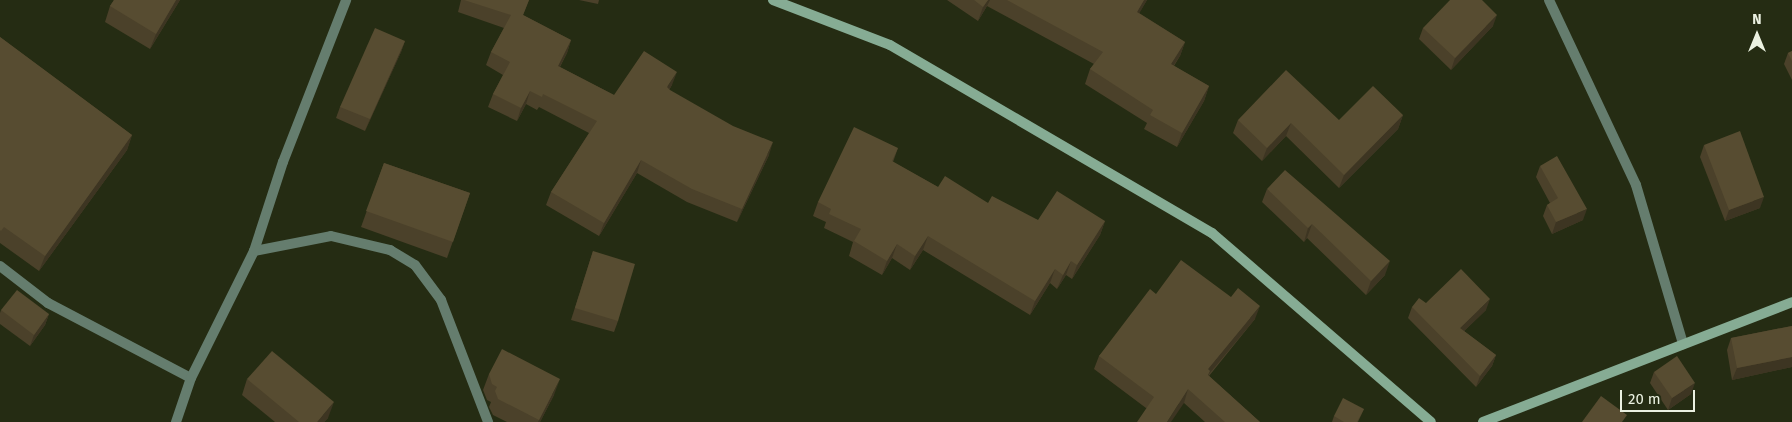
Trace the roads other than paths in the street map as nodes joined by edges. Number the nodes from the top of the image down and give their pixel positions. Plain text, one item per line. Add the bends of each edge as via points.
1 (346, 0) edge
2 (773, 0) edge
3 (1549, 0) edge
4 (254, 251) junction
5 (0, 266) edge
6 (1792, 302) edge
7 (1683, 344) junction
8 (191, 378) junction
9 (176, 422) edge
10 (488, 422) edge
11 (1432, 422) edge
12 (1483, 422) edge

1 - 4 street via 283,162
2 - 11 main road via 890,45 1212,233
3 - 7 street via 1636,185
4 - 8 street
4 - 10 street via 330,236 390,250 415,265 441,300
5 - 8 street via 48,303
6 - 7 main road
7 - 12 main road
8 - 9 street

